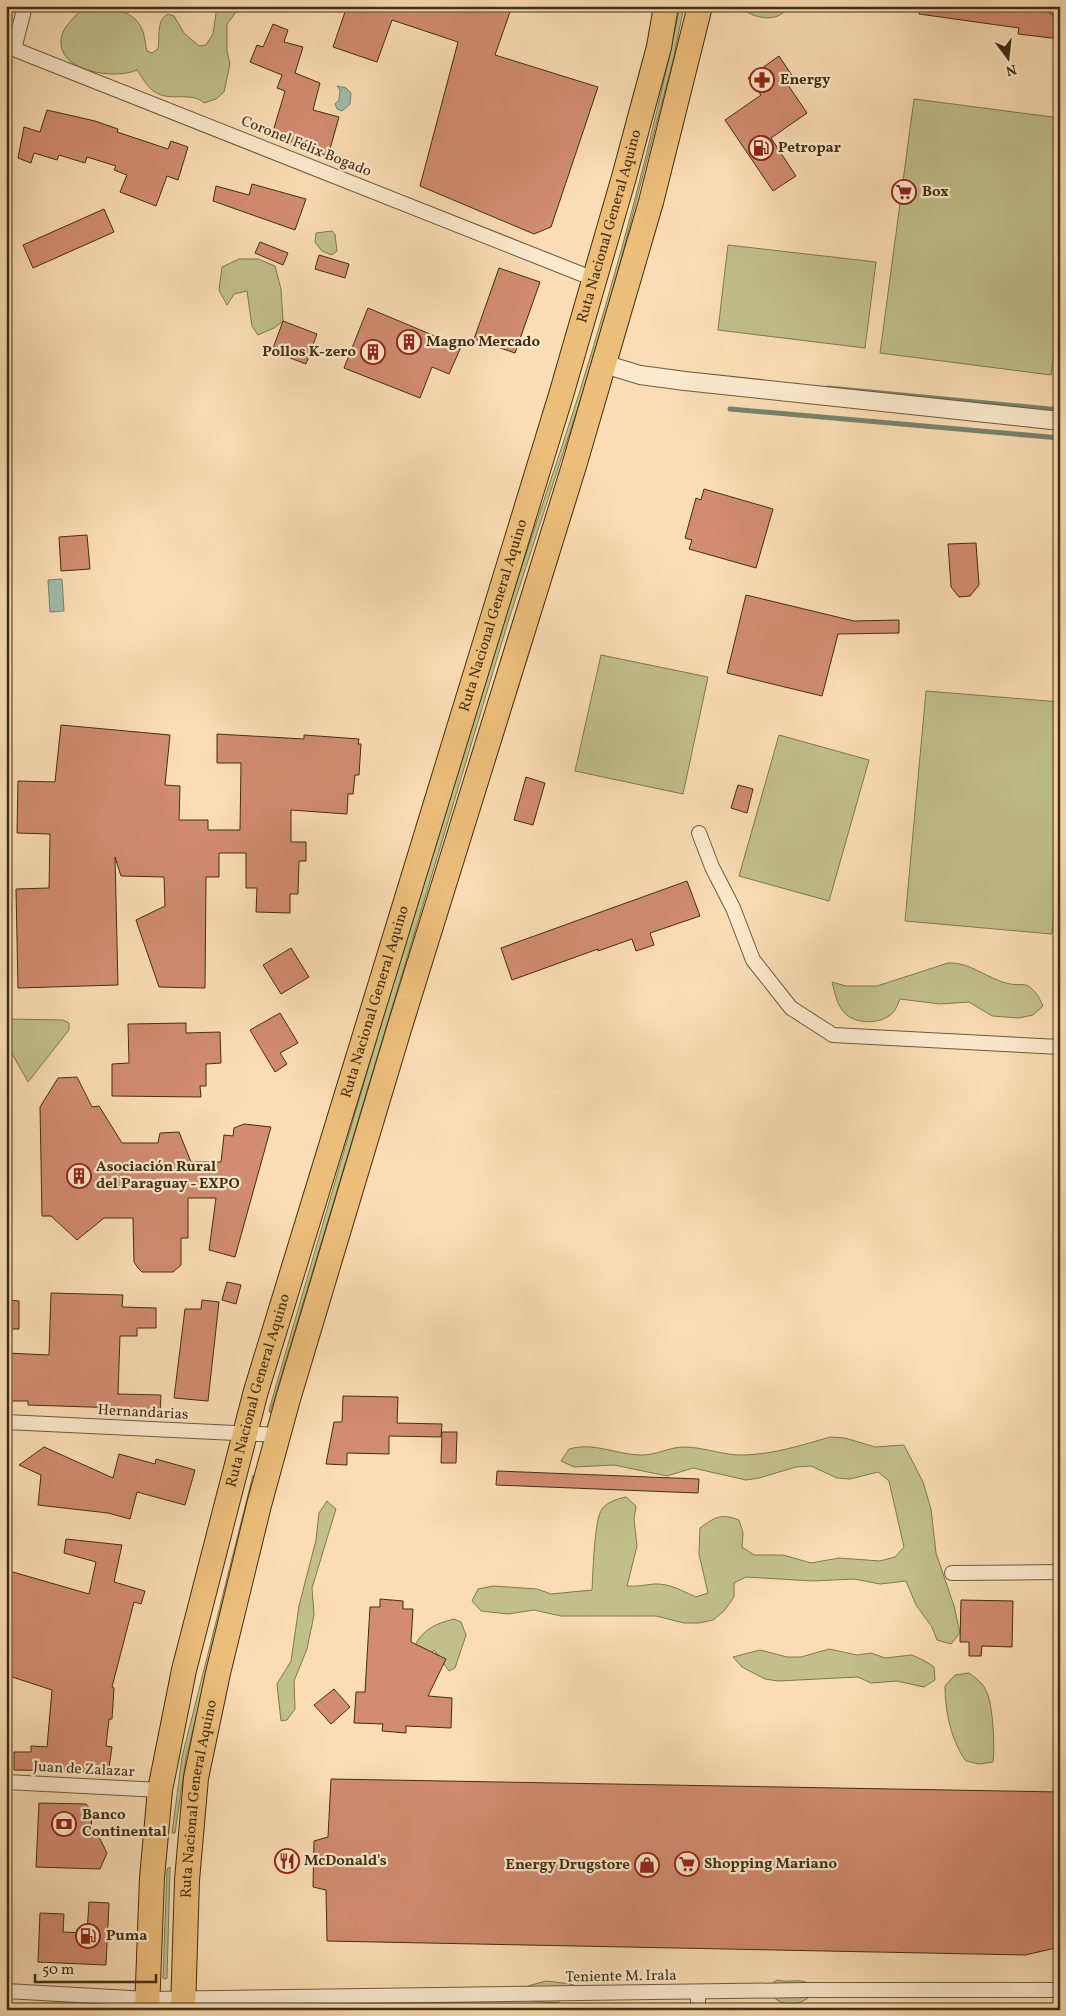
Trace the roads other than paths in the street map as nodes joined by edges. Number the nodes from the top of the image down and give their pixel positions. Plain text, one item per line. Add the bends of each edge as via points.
1 (25, 6) edge
2 (666, 6) edge
3 (700, 6) edge
4 (10, 47) edge
5 (594, 279) junction
6 (604, 364) junction
7 (1060, 421) edge
8 (699, 833) dead end
9 (1060, 1047) edge
10 (6, 1422) edge
11 (244, 1434) junction
12 (278, 1435) junction
13 (1060, 1572) edge
14 (952, 1573) dead end
15 (6, 1782) edge
16 (160, 1790) junction
17 (154, 1853) junction
18 (189, 1856) junction
19 (1060, 1990) edge
20 (6, 1991) edge
21 (698, 1992) junction
22 (147, 2004) edge
23 (183, 2004) edge
24 (698, 2010) edge

1 - 4 street
2 - 5 highway, Ruta Nacional General Aquino via 656,55
3 - 6 highway, Ruta Nacional General Aquino via 651,202
4 - 5 street, Coronel Félix Bogado
5 - 11 highway, Ruta Nacional General Aquino
6 - 7 street via 640,375 685,382
6 - 12 highway, Ruta Nacional General Aquino
8 - 9 street via 753,960 791,1008 833,1035
10 - 11 street, Hernandarias
11 - 12 street, Hernandarias
11 - 16 highway, Ruta Nacional General Aquino via 174,1714
12 - 18 highway, Ruta Nacional General Aquino via 207,1722 196,1778
13 - 14 street
15 - 16 street, Juan de Zalazar
16 - 17 highway, Ruta Nacional General Aquino
17 - 18 highway
17 - 22 highway, Ruta Nacional General Aquino
18 - 23 highway, Ruta Nacional General Aquino
19 - 21 street, Teniente M. Irala
20 - 22 street, Teniente M. Irala
21 - 23 street, Teniente M. Irala
21 - 24 street
22 - 23 street, Teniente M. Irala

